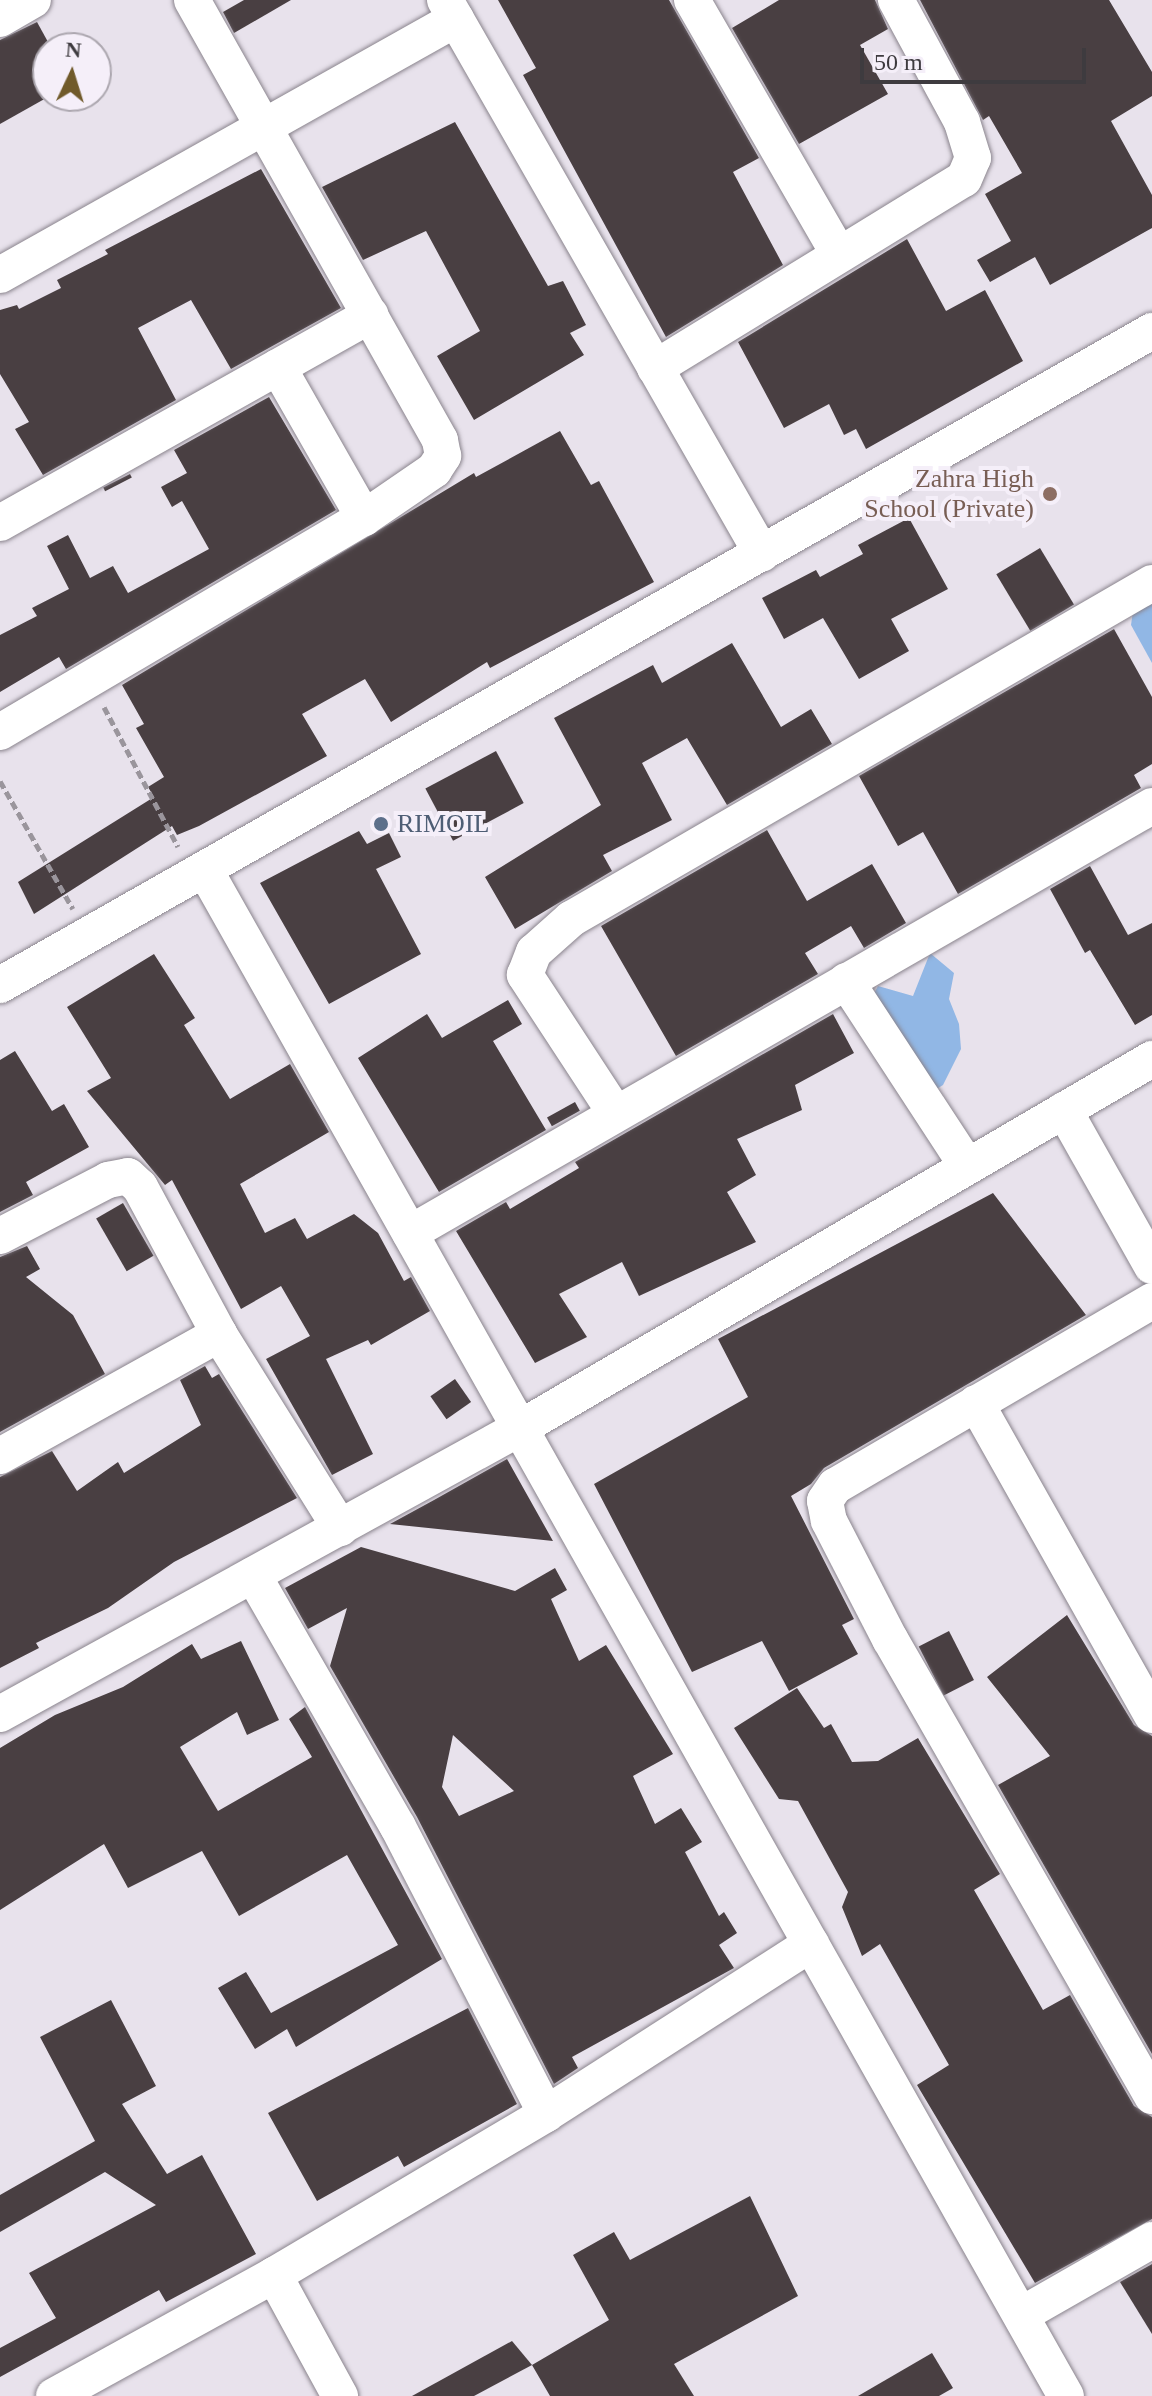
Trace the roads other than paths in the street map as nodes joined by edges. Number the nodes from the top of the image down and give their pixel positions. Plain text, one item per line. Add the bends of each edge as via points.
1 (33, 0) edge
2 (192, 0) edge
3 (692, 0) edge
4 (896, 0) edge
5 (450, 9) edge
6 (0, 19) edge
7 (264, 127) junction
8 (839, 255) junction
9 (0, 275) edge
10 (371, 315) junction
11 (1152, 331) edge
12 (278, 367) junction
13 (655, 368) junction
14 (364, 518) junction
15 (0, 523) edge
16 (762, 554) junction
17 (1152, 583) edge
18 (0, 732) edge
19 (1152, 806) edge
20 (199, 873) junction
21 (846, 981) junction
22 (0, 985) edge
23 (1152, 1059) edge
24 (1064, 1110) junction
25 (614, 1111) junction
26 (967, 1166) junction
27 (410, 1233) junction
28 (0, 1236) edge
29 (1152, 1266) edge
30 (1152, 1301) edge
31 (219, 1334) junction
32 (976, 1403) junction
33 (520, 1428) junction
34 (0, 1456) edge
35 (340, 1528) junction
36 (253, 1575) junction
37 (0, 1714) edge
38 (1152, 1715) edge
39 (811, 1944) junction
40 (1152, 2096) edge
41 (546, 2114) junction
42 (1152, 2240) edge
43 (274, 2275) junction
44 (1021, 2315) junction
45 (54, 2396) edge
46 (340, 2396) edge
47 (1066, 2396) edge

1 - 6 street
2 - 7 street
3 - 8 street
4 - 8 street via 962,122 973,158 964,179
5 - 7 street
5 - 13 street
7 - 9 street
7 - 10 street
8 - 13 street
10 - 12 street
10 - 14 street via 440,440 443,456 434,470
11 - 16 street
12 - 14 street
12 - 15 street
13 - 16 street
14 - 18 street
16 - 20 street
17 - 25 street via 571,919 534,952 525,975
19 - 21 street
20 - 22 street
20 - 27 street
21 - 25 street
21 - 26 street
23 - 24 street
24 - 26 street
24 - 29 street
25 - 27 street
26 - 33 street
27 - 33 street
28 - 31 street via 108,1180 128,1176 146,1198
30 - 32 street
31 - 34 street
31 - 35 street
32 - 38 street
32 - 40 street via 835,1486 825,1501 829,1521 1028,1886
33 - 35 street
33 - 39 street
35 - 36 street
36 - 37 street
36 - 41 street via 398,1827
39 - 41 street
39 - 44 street
41 - 43 street
42 - 44 street
43 - 45 street
43 - 46 street
44 - 47 street

